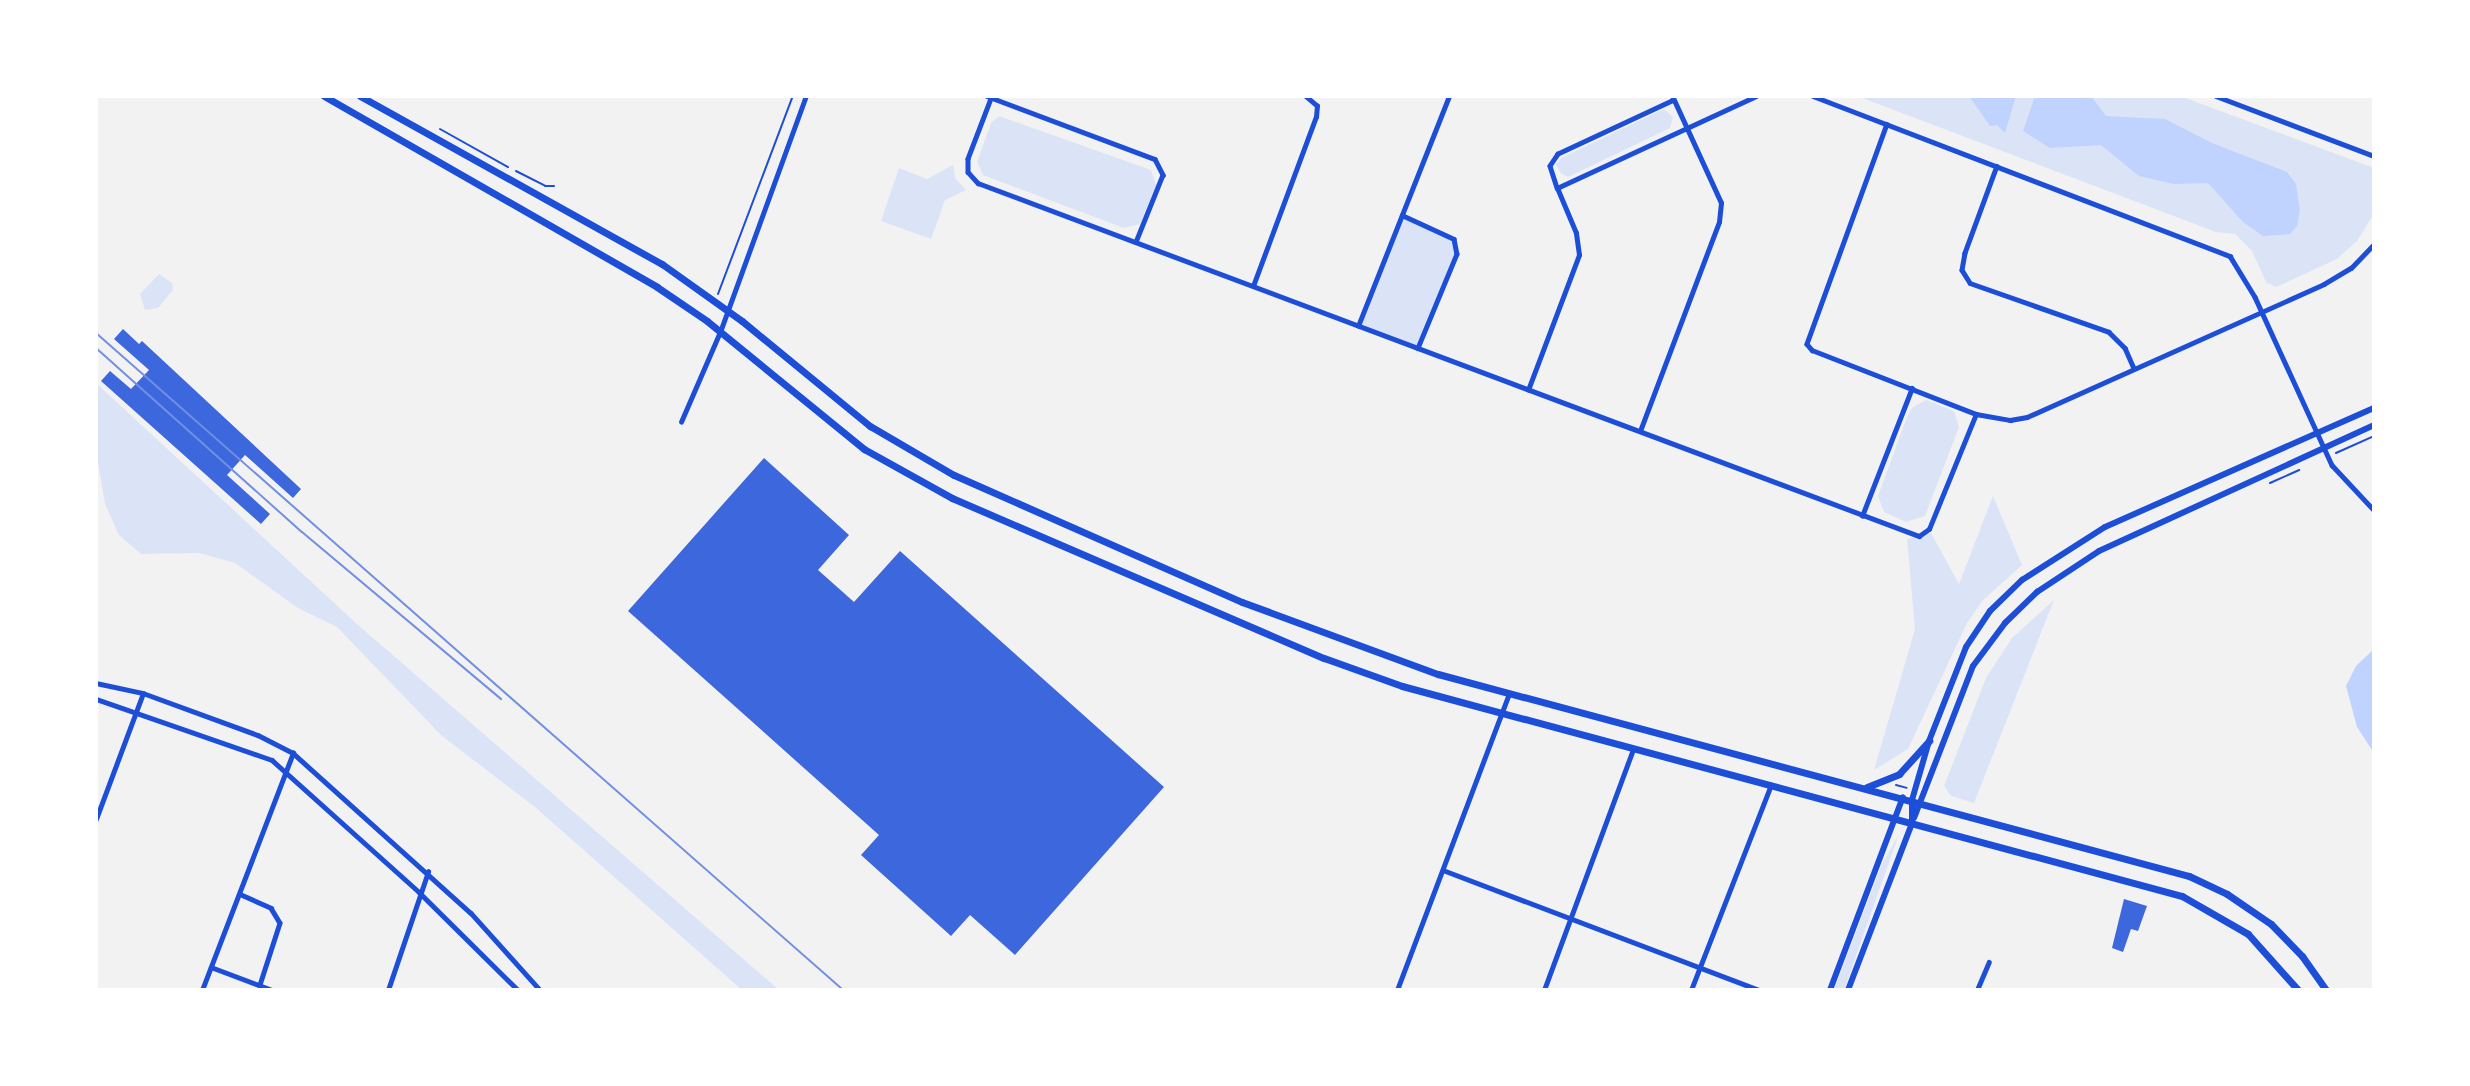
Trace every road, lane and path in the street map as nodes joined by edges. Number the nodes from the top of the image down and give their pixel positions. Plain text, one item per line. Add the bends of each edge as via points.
1 (324, 96) edge
2 (360, 96) edge
3 (793, 96) edge
4 (806, 96) edge
5 (1305, 96) edge
6 (1449, 96) edge
7 (1756, 96) edge
8 (1813, 96) edge
9 (2216, 96) edge
10 (990, 97) edge
11 (1673, 98) edge
12 (1887, 124) junction
13 (435, 127) dead end
14 (1687, 129) junction
15 (2374, 156) edge
16 (1997, 166) junction
17 (554, 186) dead end
18 (1557, 188) junction
19 (1402, 215) junction
20 (1136, 242) junction
21 (2374, 244) edge
22 (1253, 286) junction
23 (720, 288) dead end
24 (727, 310) junction
25 (2262, 311) junction
26 (1358, 326) junction
27 (720, 332) junction
28 (1418, 349) junction
29 (2134, 368) junction
30 (1912, 388) junction
31 (1528, 390) junction
32 (2374, 408) edge
33 (1976, 414) junction
34 (681, 422) dead end
35 (2374, 425) edge
36 (1640, 431) junction
37 (2316, 433) junction
38 (2374, 436) edge
39 (2323, 447) junction
40 (2340, 451) dead end
41 (2300, 469) dead end
42 (2259, 488) dead end
43 (2374, 510) edge
44 (1862, 516) junction
45 (96, 683) edge
46 (143, 693) junction
47 (1509, 693) junction
48 (96, 699) edge
49 (137, 711) junction
50 (1501, 715) junction
51 (1928, 741) junction
52 (1633, 749) junction
53 (293, 753) junction
54 (286, 772) junction
55 (1895, 784) dead end
56 (1771, 785) junction
57 (1867, 788) junction
58 (1912, 789) dead end
59 (1903, 797) junction
60 (1916, 801) junction
61 (96, 819) edge
62 (1896, 819) junction
63 (1912, 823) junction
64 (1443, 870) junction
65 (428, 872) junction
66 (419, 891) junction
67 (240, 894) junction
68 (1572, 918) junction
69 (1989, 962) dead end
70 (1700, 965) junction
71 (211, 967) junction
72 (260, 985) junction
73 (202, 990) edge
74 (272, 990) edge
75 (388, 990) edge
76 (518, 990) edge
77 (540, 990) edge
78 (1397, 990) edge
79 (1544, 990) edge
80 (1691, 990) edge
81 (1759, 990) edge
82 (1830, 990) edge
83 (1848, 990) edge
84 (1977, 990) edge
85 (2298, 990) edge
86 (2326, 990) edge

1 - 27 main road via 589,245
2 - 24 main road via 616,236
3 - 23 path
4 - 24 street
5 - 22 street via 1317,106 1316,117
6 - 19 street
7 - 14 street
8 - 12 street
9 - 15 street
10 - 20 street via 968,159 968,172 978,183
10 - 20 street via 1155,159 1164,176
11 - 14 street
11 - 18 street via 1558,154 1550,166
12 - 16 street
12 - 30 street via 1808,344 1812,350
13 - 17 path via 533,180
14 - 18 street
14 - 36 street via 1721,203 1718,222
16 - 25 street via 2230,256
16 - 29 street via 1965,253 1962,270 1970,283 2109,332 2125,348
18 - 31 street via 1576,233 1579,255
19 - 26 street
19 - 28 street via 1454,239 1457,254
20 - 22 street
21 - 25 street via 2351,268
22 - 26 street
24 - 27 street
24 - 47 main road via 862,420 935,466 1297,624 1407,664
25 - 29 street
25 - 37 street
26 - 28 street
27 - 34 street
27 - 50 main road via 863,449 926,486 1324,658
28 - 31 street
29 - 33 street via 2017,420
30 - 33 street
30 - 44 street
31 - 36 street
32 - 37 main road
33 - 44 street via 1923,534
35 - 39 main road
36 - 44 street
37 - 39 street
37 - 51 main road via 2105,527 2031,572 1996,604 1970,638
38 - 40 path
39 - 43 street via 2338,475
39 - 60 main road via 2089,556 2037,592 2005,623 1973,666
41 - 42 path
45 - 46 street
46 - 49 street
46 - 53 street via 258,735
47 - 50 street
47 - 57 main road
48 - 49 street
49 - 54 street via 272,760
49 - 61 street
50 - 52 main road
50 - 64 street
51 - 57 main road via 1899,774
51 - 60 main road
52 - 56 main road
52 - 68 street
53 - 54 street
53 - 65 street
54 - 66 street
54 - 67 street
55 - 58 path
56 - 62 main road
56 - 70 street
57 - 59 main road
59 - 60 main road
59 - 62 main road
60 - 63 main road
60 - 86 main road via 2210,884 2278,930
62 - 63 main road
62 - 82 main road
63 - 83 main road
63 - 85 main road via 2195,901 2248,934
64 - 68 street
64 - 78 street
65 - 66 street
65 - 77 street via 471,912
66 - 75 street
66 - 76 street
67 - 71 street
67 - 72 street via 271,908 280,923
68 - 70 street
68 - 79 street
69 - 84 street
70 - 80 street
70 - 81 street
71 - 72 street
71 - 73 street
72 - 74 street

